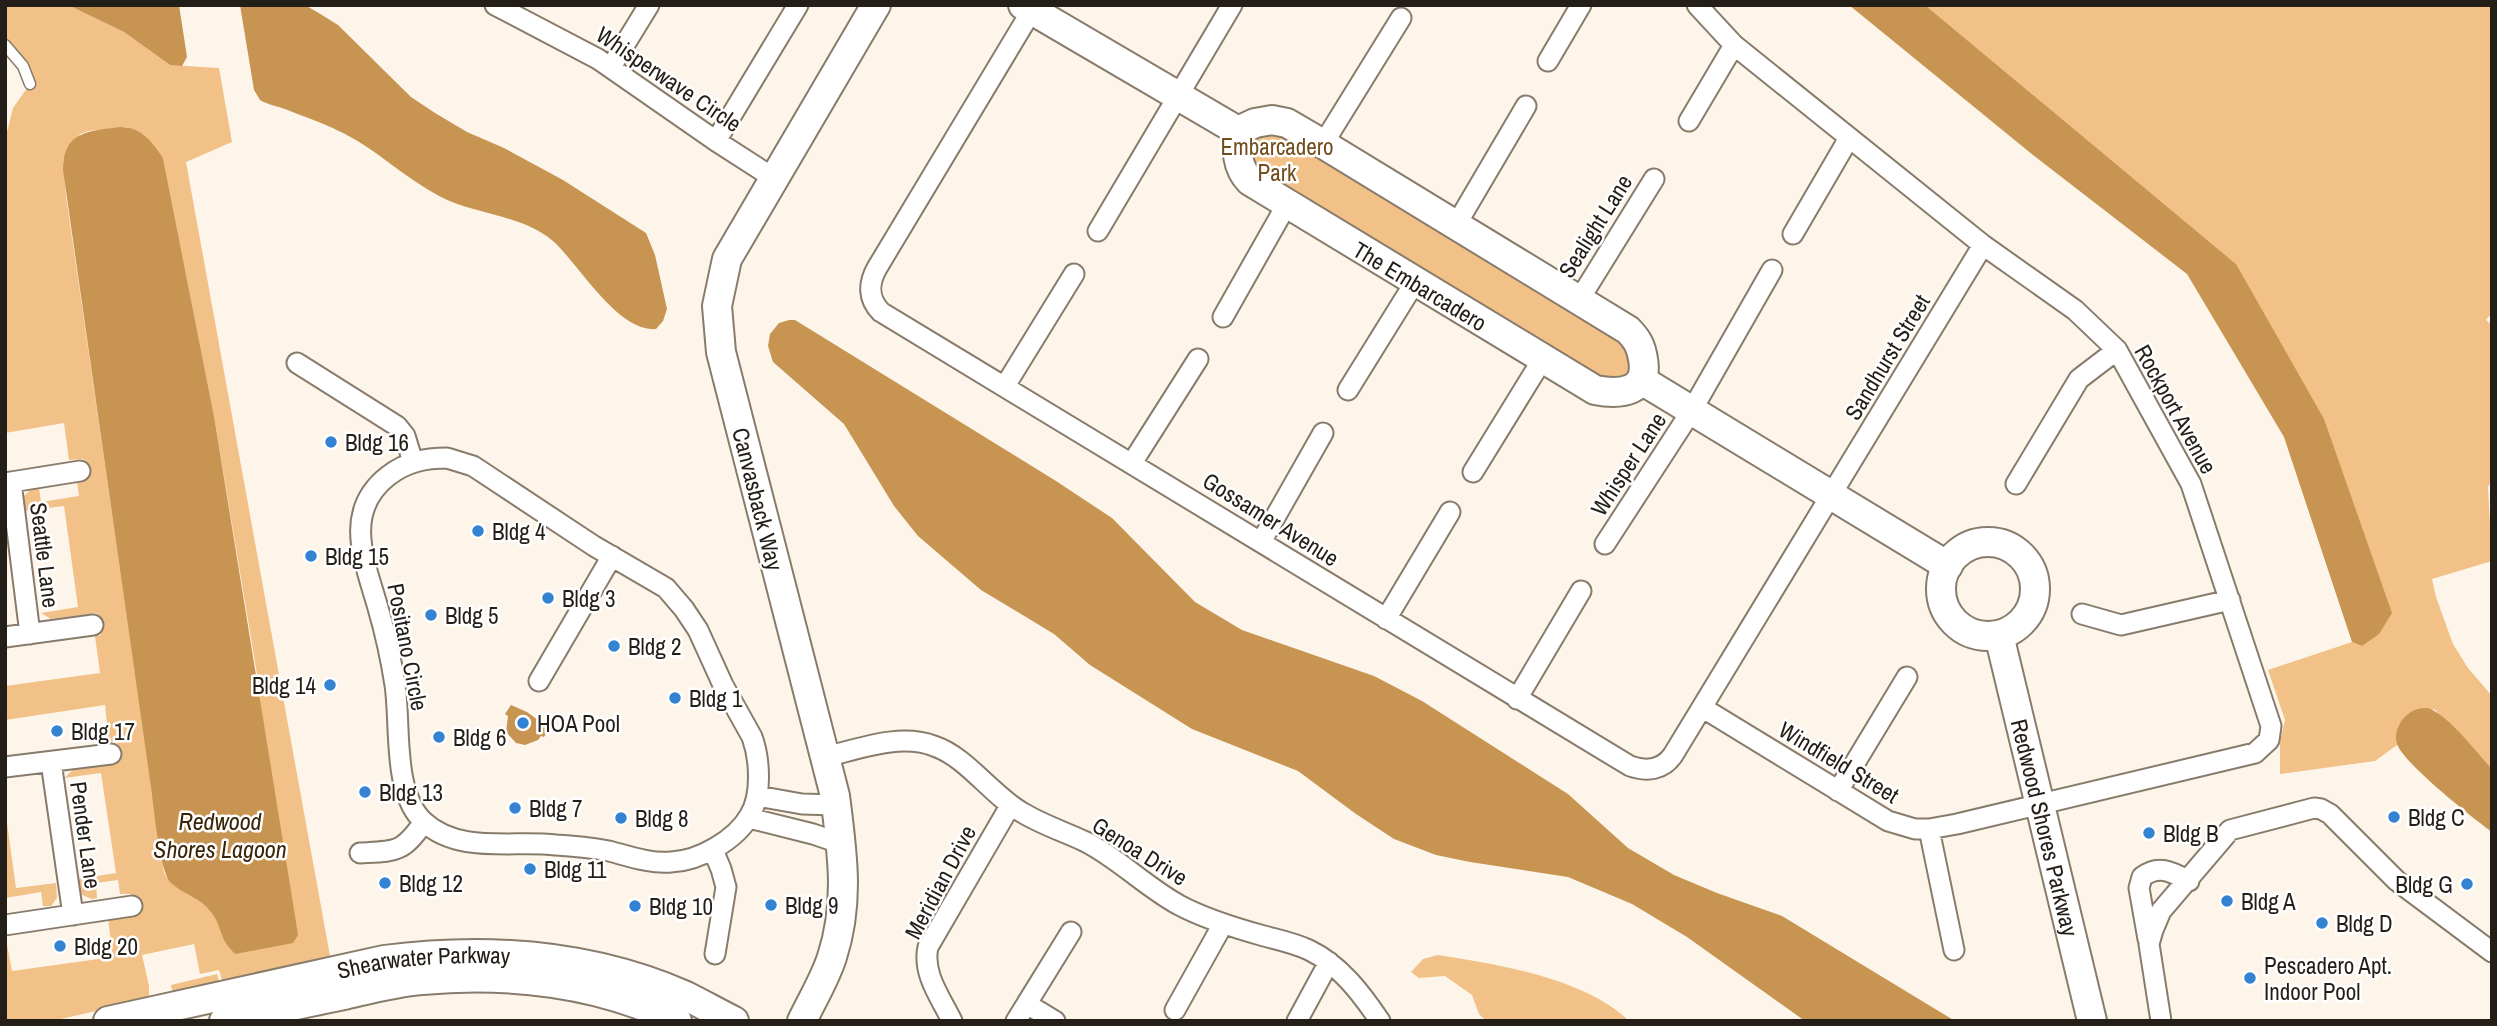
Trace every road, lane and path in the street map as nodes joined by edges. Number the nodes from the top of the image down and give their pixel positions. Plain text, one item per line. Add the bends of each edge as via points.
1 (495, 5) edge
2 (649, 5) edge
3 (798, 5) edge
4 (876, 5) edge
5 (1232, 5) edge
6 (1581, 5) edge
7 (1697, 5) edge
8 (1030, 7) edge
9 (1401, 18) dead end
10 (5, 45) edge
11 (1734, 45) junction
12 (1548, 61) dead end
13 (611, 67) junction
14 (30, 85) dead end
15 (1177, 96) junction
16 (1526, 106) dead end
17 (1689, 121) dead end
18 (1238, 131) junction
19 (1849, 138) junction
20 (716, 141) junction
21 (1323, 144) junction
22 (775, 179) junction
23 (1654, 179) dead end
24 (1287, 204) junction
25 (1456, 225) junction
26 (1098, 231) dead end
27 (1793, 234) dead end
28 (1983, 245) junction
29 (1772, 270) dead end
30 (1074, 274) dead end
31 (1415, 282) junction
32 (1579, 300) junction
33 (1223, 317) dead end
34 (2117, 350) junction
35 (1198, 359) dead end
36 (1542, 360) junction
37 (297, 363) dead end
38 (1643, 381) junction
39 (1005, 386) junction
40 (1348, 390) dead end
41 (1692, 410) junction
42 (1323, 433) dead end
43 (413, 462) junction
44 (1132, 463) junction
45 (80, 471) dead end
46 (1473, 472) dead end
47 (8, 483) edge
48 (2017, 485) dead end
49 (1832, 494) junction
50 (1450, 512) dead end
51 (1261, 542) junction
52 (1605, 544) dead end
53 (612, 556) junction
54 (1948, 566) junction
55 (1581, 591) dead end
56 (2230, 600) junction
57 (2082, 614) dead end
58 (1386, 618) junction
59 (93, 625) dead end
60 (30, 634) junction
61 (1999, 635) junction
62 (5, 637) edge
63 (1907, 677) dead end
64 (539, 681) dead end
65 (1517, 699) junction
66 (1703, 708) junction
67 (111, 754) dead end
68 (825, 757) junction
69 (51, 762) junction
70 (5, 768) edge
71 (1838, 791) junction
72 (757, 796) junction
73 (2039, 803) junction
74 (836, 805) junction
75 (1010, 806) junction
76 (749, 818) junction
77 (424, 822) junction
78 (1929, 829) junction
79 (842, 844) junction
80 (713, 850) junction
81 (360, 853) dead end
82 (2189, 881) junction
83 (132, 906) dead end
84 (73, 915) junction
85 (1223, 924) junction
86 (5, 925) edge
87 (1070, 932) dead end
88 (2149, 944) junction
89 (1954, 950) dead end
90 (2492, 952) edge
91 (715, 954) dead end
92 (1329, 962) junction
93 (1027, 1004) junction
94 (1175, 1010) dead end
95 (108, 1021) edge
96 (224, 1021) edge
97 (677, 1021) edge
98 (734, 1021) edge
99 (803, 1021) edge
100 (952, 1021) edge
101 (1016, 1021) edge
102 (1055, 1021) edge
103 (1297, 1021) edge
104 (1380, 1021) edge
105 (2092, 1021) edge
106 (2161, 1021) edge

1 - 13 street, Whisperwave Circle
2 - 13 street
3 - 20 street
4 - 22 street, Canvasback Way
5 - 15 street
6 - 12 street
7 - 11 street, Rockport Avenue
8 - 15 street
8 - 39 street, Gossamer Avenue via 870,287 874,305 881,312
9 - 21 street
10 - 14 lane via 23,66
11 - 17 street
11 - 19 street, Rockport Avenue
13 - 20 street, Whisperwave Circle
15 - 18 street
15 - 26 street
16 - 25 street
18 - 21 street via 1255,123 1281,121
18 - 24 street, The Embarcadero via 1244,175
19 - 27 street
19 - 28 street, Rockport Avenue
20 - 22 street, Whisperwave Circle
21 - 25 street
22 - 68 street, Canvasback Way via 727,259 717,320 735,410
23 - 32 street, Sealight Lane
24 - 31 street, The Embarcadero
24 - 33 street
25 - 32 street
28 - 34 street, Rockport Avenue via 2075,310
28 - 49 street, Sandhurst Street
29 - 41 street, Whisper Lane
30 - 39 street
31 - 36 street, The Embarcadero
31 - 40 street
32 - 38 street via 1638,339
34 - 48 street via 2080,379
34 - 56 street, Rockport Avenue via 2191,484
35 - 44 street
36 - 38 street, The Embarcadero via 1595,390 1622,391
36 - 46 street
37 - 43 street via 397,426
38 - 41 street
39 - 44 street, Gossamer Avenue
41 - 49 street
41 - 52 street, Whisper Lane
42 - 51 street
43 - 53 street, Positano Circle via 447,458 470,465
43 - 77 street, Positano Circle via 387,477 373,492 364,510 360,538 395,684 404,785
44 - 51 street, Gossamer Avenue
45 - 47 street
47 - 60 street, Seattle Lane
49 - 54 street
49 - 66 street, Gossamer Avenue
50 - 58 street
51 - 58 street, Gossamer Avenue
53 - 64 street
53 - 72 street, Positano Circle via 666,588 698,630 754,741
54 - 61 street via 1941,587 1950,617 1967,631
54 - 61 street via 1961,551 1988,543 2007,546 2023,558 2035,593 2029,612
55 - 65 street
56 - 57 street via 2121,625
56 - 73 street, Rockport Avenue via 2270,717 2269,740 2264,747
58 - 65 street, Gossamer Avenue
59 - 60 street
60 - 62 street
61 - 73 street, Redwood Shores Parkway
63 - 71 street
65 - 66 street, Gossamer Avenue via 1639,769 1669,761
66 - 71 street, Windfield Street
67 - 69 street
68 - 74 street, Canvasback Way
68 - 75 street, Genoa Drive via 893,742 923,742 955,757
69 - 70 street
69 - 84 street, Pender Lane
71 - 78 street, Windfield Street via 1902,827
72 - 74 street
72 - 76 street, Positano Circle
73 - 78 street, Windfield Street
73 - 105 street, Redwood Shores Parkway
74 - 79 street, Canvasback Way
75 - 85 street, Genoa Drive via 1086,842 1179,905
75 - 100 street, Meridian Drive via 928,947 929,972
76 - 79 street
76 - 80 street, Positano Circle
77 - 80 street, Positano Circle via 460,841 552,844 664,862
77 - 81 street via 403,847
78 - 89 street
79 - 99 street, Canvasback Way via 844,875 837,935
80 - 91 street via 726,887
82 - 88 street via 2161,912
82 - 88 street via 2164,869 2150,871 2140,880
82 - 90 street via 2230,830 2318,808 2330,814 2397,881
83 - 84 street
84 - 86 street
85 - 92 street, Genoa Drive via 1290,942
85 - 94 street
87 - 93 street
88 - 106 street
92 - 103 street
92 - 104 street, Genoa Drive
93 - 101 street
93 - 102 street
95 - 98 street, Shearwater Parkway via 384,960 486,953 585,965 651,983
96 - 97 street, Shearwater Parkway via 382,986 482,978 579,989

